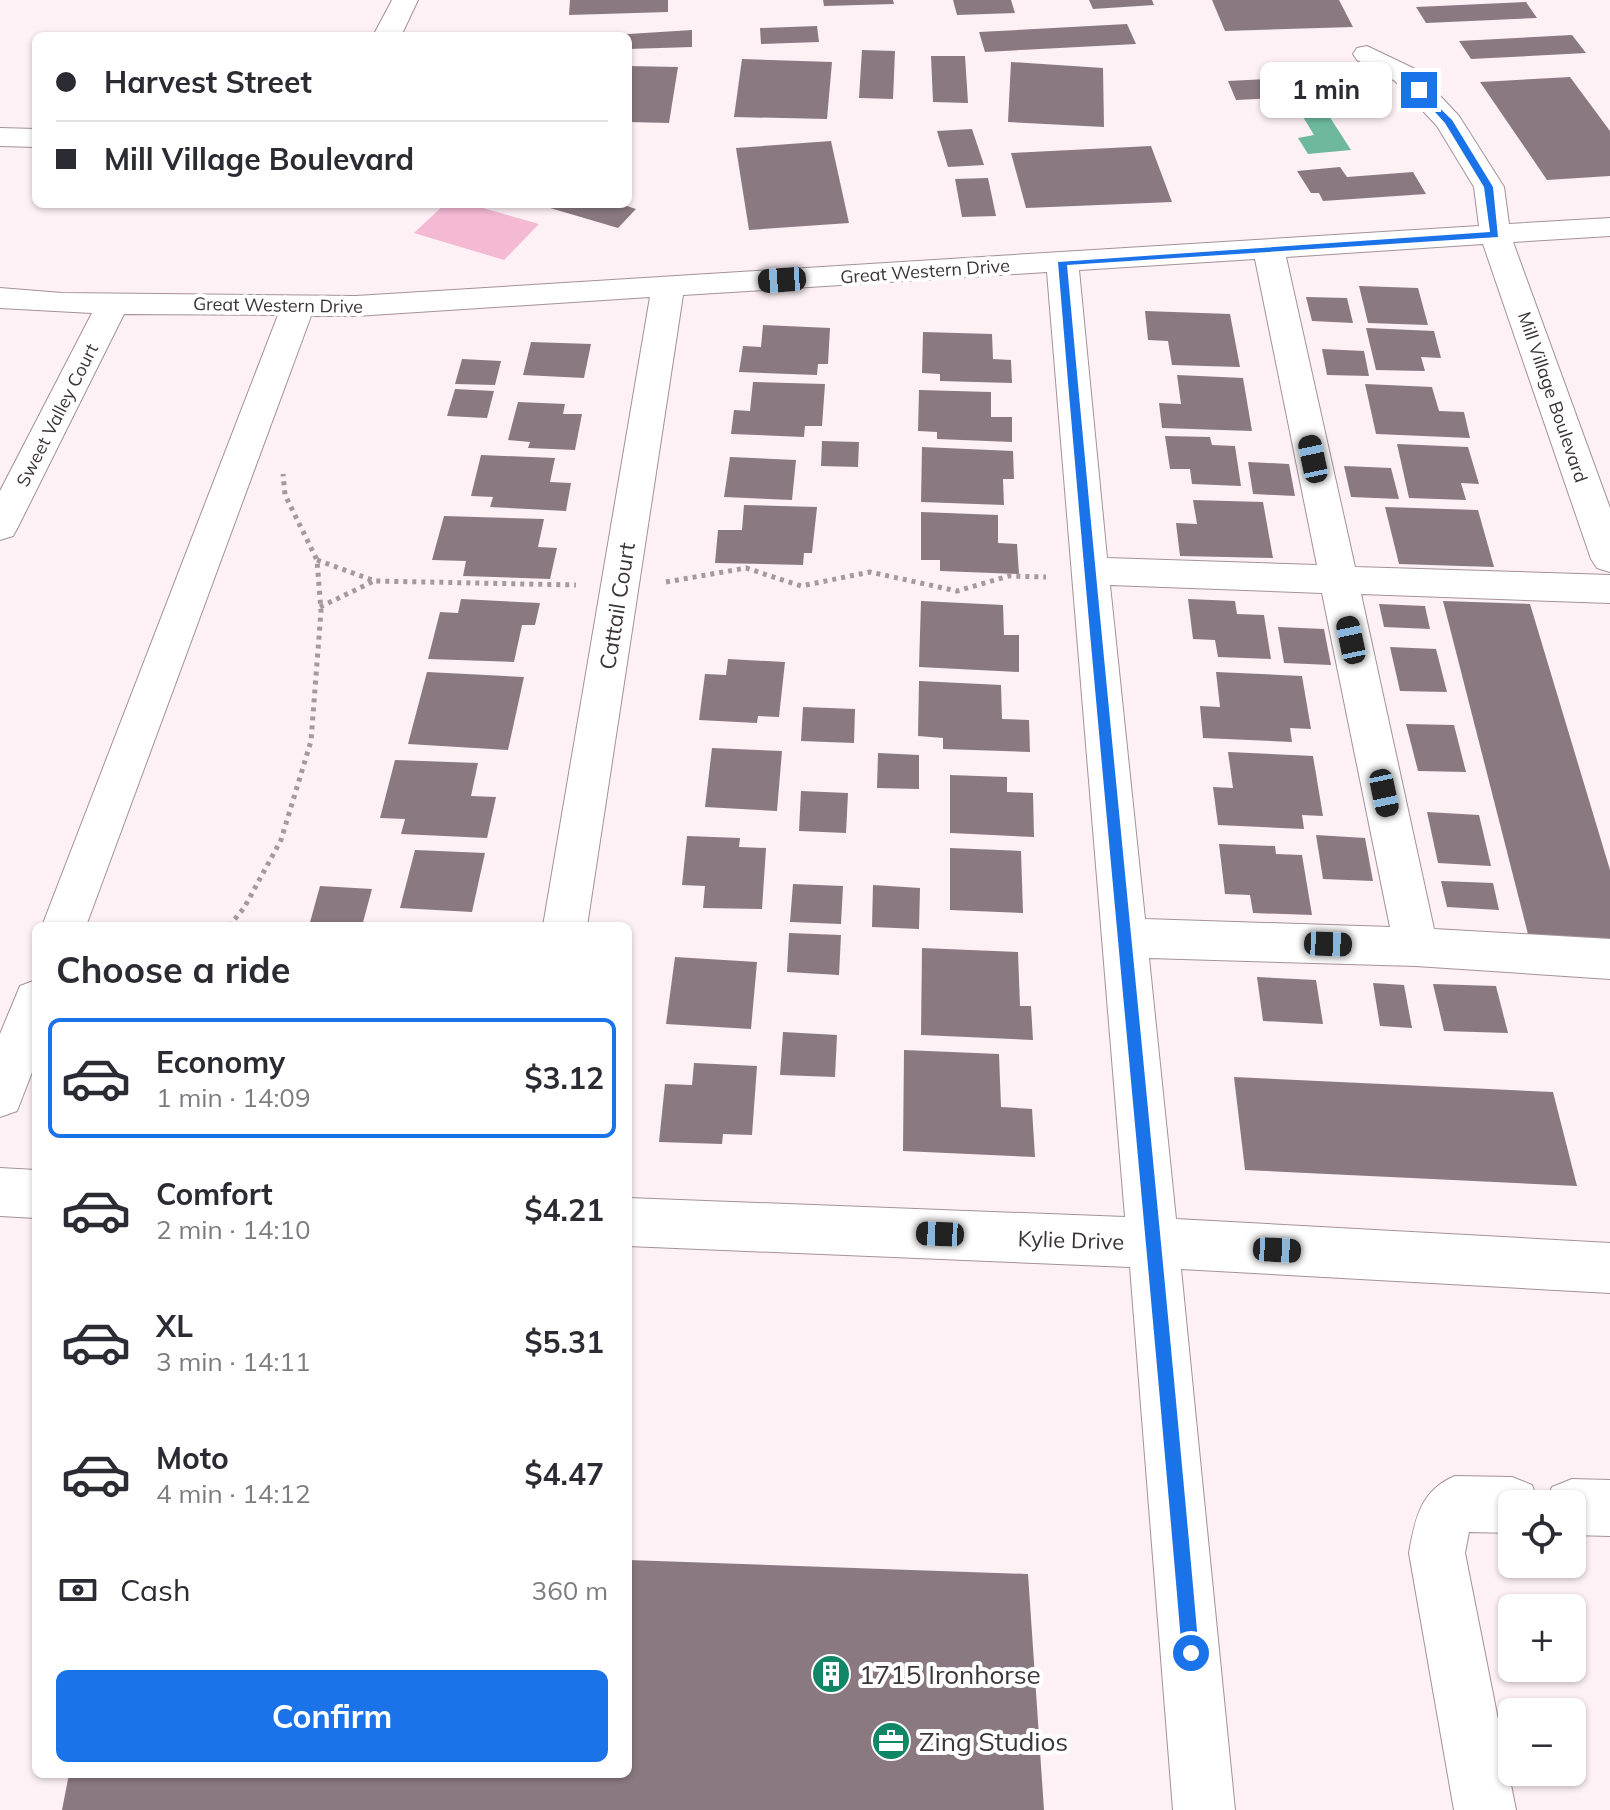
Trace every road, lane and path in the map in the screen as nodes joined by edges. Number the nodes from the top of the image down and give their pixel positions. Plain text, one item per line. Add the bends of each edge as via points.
1 (405, 0) edge
2 (389, 32) edge
3 (1374, 59) dead end
4 (0, 137) edge
5 (32, 138) edge
6 (1610, 227) edge
7 (1495, 235) junction
8 (1269, 249) junction
9 (1062, 262) junction
10 (668, 287) junction
11 (0, 298) edge
12 (113, 303) junction
13 (298, 306) junction
14 (282, 464) dead end
15 (0, 527) edge
16 (1610, 559) edge
17 (317, 560) junction
18 (1089, 574) junction
19 (1338, 579) junction
20 (375, 581) junction
21 (620, 587) junction
22 (1610, 589) edge
23 (320, 607) junction
24 (66, 922) edge
25 (232, 922) edge
26 (566, 922) edge
27 (1123, 938) junction
28 (1416, 947) junction
29 (1610, 959) edge
30 (32, 1011) edge
31 (0, 1095) edge
32 (0, 1192) edge
33 (32, 1194) edge
34 (632, 1222) edge
35 (1155, 1243) junction
36 (1610, 1268) edge
37 (1498, 1505) edge
38 (1586, 1507) edge
39 (1610, 1508) edge
40 (1204, 1810) edge
41 (1485, 1810) edge

1 - 2 street
3 - 7 street, Mill Village Boulevard via 1379,79 1437,149 1454,185
4 - 5 street
6 - 7 street, Great Western Drive
7 - 8 street, Great Western Drive
7 - 16 street, Mill Village Boulevard
8 - 9 street, Great Western Drive
8 - 19 street
9 - 10 street, Great Western Drive
9 - 18 street
10 - 13 street, Great Western Drive
10 - 21 street, Cattail Court
11 - 12 street, Great Western Drive
12 - 13 street, Great Western Drive
12 - 15 street, Sweet Valley Court
13 - 24 street
14 - 17 path via 285,495
17 - 20 path
17 - 23 path
18 - 19 street
18 - 21 path via 1009,576 957,591 870,572 801,586 746,568
18 - 27 street
19 - 22 street
19 - 28 street
20 - 21 path
20 - 23 path
21 - 26 street, Cattail Court
23 - 25 path via 311,741 281,840
27 - 28 street
27 - 35 street
28 - 29 street
30 - 31 street
32 - 33 street
34 - 35 street, Kylie Drive
35 - 36 street, Kylie Drive
35 - 40 street
37 - 41 street via 1455,1504 1442,1522 1437,1553
38 - 39 street

